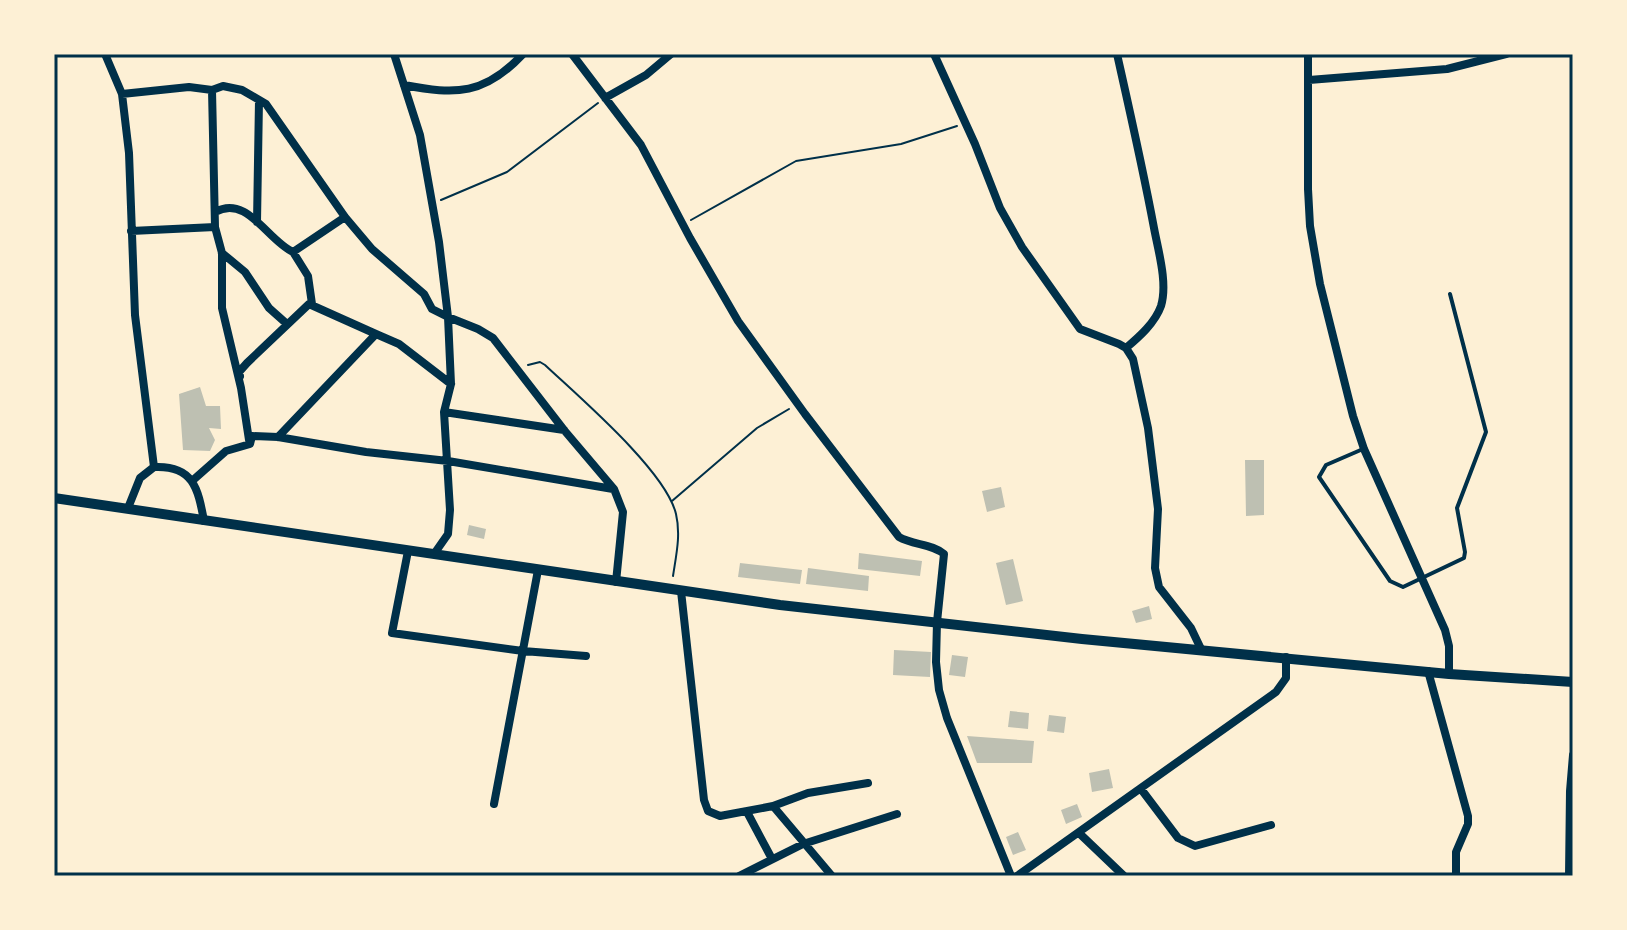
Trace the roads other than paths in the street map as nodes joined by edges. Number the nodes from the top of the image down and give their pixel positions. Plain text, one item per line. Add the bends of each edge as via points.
1 (105, 54) edge
2 (394, 54) edge
3 (523, 54) edge
4 (572, 54) edge
5 (671, 54) edge
6 (934, 54) edge
7 (1117, 54) edge
8 (1308, 54) edge
9 (1506, 54) edge
10 (1309, 80) junction
11 (404, 85) junction
12 (212, 90) junction
13 (122, 94) junction
14 (605, 98) junction
15 (259, 100) junction
16 (215, 212) junction
17 (345, 217) junction
18 (257, 222) junction
19 (215, 227) junction
20 (131, 231) junction
21 (293, 252) junction
22 (222, 253) junction
23 (1450, 294) dead end
24 (312, 304) junction
25 (448, 317) junction
26 (287, 324) junction
27 (376, 334) junction
28 (1126, 348) junction
29 (451, 384) junction
30 (241, 388) junction
31 (444, 412) junction
32 (564, 430) junction
33 (278, 437) junction
34 (250, 444) junction
35 (1364, 449) junction
36 (448, 461) junction
37 (154, 467) junction
38 (192, 481) junction
39 (614, 489) junction
40 (54, 498) edge
41 (128, 508) junction
42 (204, 521) junction
43 (408, 551) junction
44 (434, 554) junction
45 (538, 570) junction
46 (1423, 579) junction
47 (616, 582) junction
48 (676, 590) junction
49 (937, 622) junction
50 (1201, 649) junction
51 (523, 651) junction
52 (586, 656) dead end
53 (1286, 657) junction
54 (1428, 671) junction
55 (1449, 674) junction
56 (1573, 682) edge
57 (1573, 755) edge
58 (868, 783) dead end
59 (1141, 789) junction
60 (494, 804) dead end
61 (773, 806) junction
62 (747, 812) junction
63 (897, 814) dead end
64 (1271, 825) dead end
65 (1079, 833) junction
66 (803, 844) junction
67 (772, 859) junction
68 (1031, 866) junction
69 (1121, 875) edge
70 (739, 876) edge
71 (832, 876) edge
72 (1014, 876) edge
73 (1040, 876) edge
74 (1456, 876) edge
75 (1569, 876) edge

1 - 13 street
2 - 11 street
3 - 11 street via 497,78 461,91
4 - 14 street
5 - 14 street
6 - 28 street via 1000,208 1072,320 1080,329
7 - 28 street via 1162,285 1155,318
8 - 10 street
9 - 10 street via 1447,69
10 - 35 street via 1310,226
11 - 25 street via 420,135
12 - 13 street via 189,87
12 - 15 street via 242,90
12 - 16 street
13 - 20 street
14 - 49 street via 641,145 738,321 797,403 899,537 944,554
15 - 17 street
15 - 18 street
16 - 18 street via 236,208
16 - 19 street
17 - 21 street
17 - 25 street via 372,249 424,294 432,309
18 - 21 street
19 - 20 street
19 - 22 street
20 - 37 street via 135,315
21 - 24 street via 308,276
22 - 26 street via 245,272
22 - 30 street via 222,308
23 - 46 lane via 1486,432 1457,508 1464,558
24 - 26 street
24 - 27 street
25 - 29 street
25 - 32 street via 493,338
26 - 30 street via 239,372
27 - 29 street via 399,344
27 - 33 street
28 - 50 street via 1148,428 1158,509 1159,587
29 - 31 street
30 - 34 street
31 - 32 street
31 - 36 street
32 - 39 street
33 - 34 street via 252,436
33 - 36 street
34 - 38 street via 226,451
35 - 46 street
35 - 46 lane via 1326,465 1319,477 1390,581 1403,587
36 - 39 street
36 - 44 street via 448,534
37 - 38 street via 169,467
37 - 41 street via 140,478
38 - 42 street
39 - 47 street via 623,512
40 - 41 street
41 - 42 street
42 - 43 street
43 - 44 street
43 - 51 street via 392,633
44 - 45 street
45 - 47 street
45 - 51 street
46 - 55 street via 1445,630
47 - 48 street
48 - 49 street
48 - 62 street via 704,800 713,814
49 - 50 street
49 - 72 street via 936,662 947,718
50 - 53 street
51 - 52 street
51 - 60 street
53 - 54 street
53 - 59 street via 1286,678 1276,692
54 - 55 street
54 - 74 street via 1468,816 1456,852
55 - 56 street
57 - 75 street
58 - 61 street via 808,793
59 - 64 street via 1186,844
59 - 65 street
61 - 62 street
61 - 66 street
62 - 67 street
63 - 66 street
65 - 68 street
65 - 69 street
66 - 67 street
66 - 71 street
67 - 70 street
68 - 72 street
68 - 73 street

